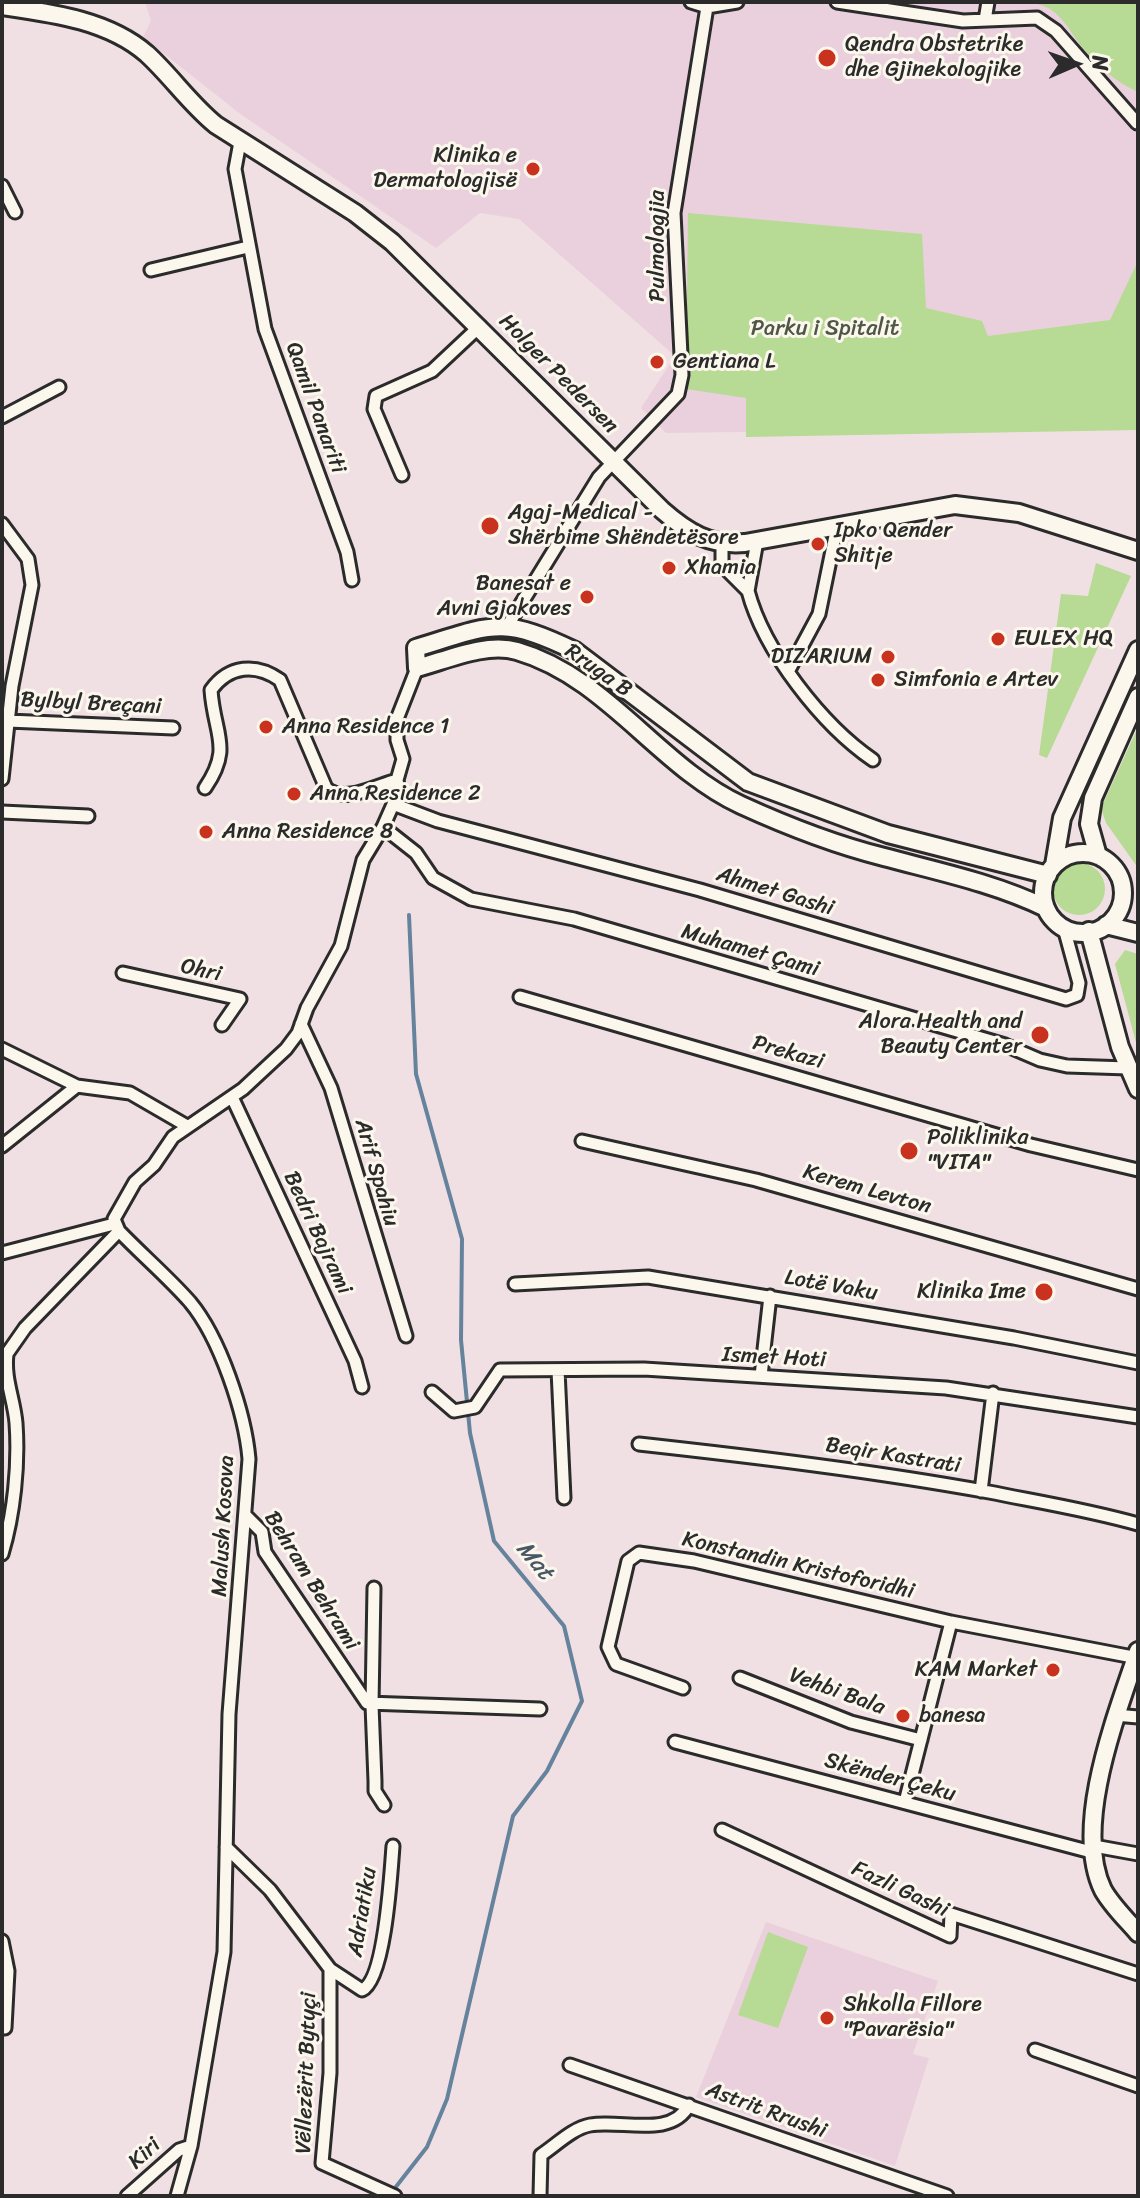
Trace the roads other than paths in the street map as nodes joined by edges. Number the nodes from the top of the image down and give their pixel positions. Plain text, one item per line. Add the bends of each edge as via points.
1 (691, 2) edge
2 (737, 2) edge
3 (837, 2) edge
4 (988, 2) edge
5 (861, 4) edge
6 (19, 5) edge
7 (2, 6) edge
8 (707, 7) junction
9 (985, 20) junction
10 (1137, 123) edge
11 (240, 142) junction
12 (2, 186) edge
13 (15, 212) dead end
14 (248, 247) junction
15 (151, 270) dead end
16 (480, 326) junction
17 (59, 387) dead end
18 (2, 417) edge
19 (613, 461) junction
20 (402, 475) dead end
21 (2, 524) edge
22 (837, 526) junction
23 (757, 541) junction
24 (722, 544) junction
25 (1138, 551) edge
26 (352, 580) dead end
27 (748, 591) junction
28 (508, 625) junction
29 (1138, 650) edge
30 (417, 668) junction
31 (789, 670) junction
32 (1138, 697) edge
33 (8, 721) junction
34 (173, 728) dead end
35 (873, 760) dead end
36 (2, 779) edge
37 (397, 780) junction
38 (205, 788) dead end
39 (393, 804) junction
40 (2, 812) edge
41 (88, 816) dead end
42 (383, 827) junction
43 (1098, 856) junction
44 (1051, 870) junction
45 (1122, 890) junction
46 (1138, 906) edge
47 (1046, 908) junction
48 (1106, 925) junction
49 (1064, 928) junction
50 (1089, 931) junction
51 (1138, 933) edge
52 (123, 973) dead end
53 (520, 997) dead end
54 (301, 1024) junction
55 (222, 1025) dead end
56 (2, 1049) edge
57 (1128, 1068) junction
58 (77, 1086) junction
59 (1138, 1089) edge
60 (232, 1097) junction
61 (187, 1126) junction
62 (582, 1141) dead end
63 (2, 1146) edge
64 (1138, 1170) edge
65 (116, 1228) junction
66 (2, 1253) edge
67 (515, 1284) dead end
68 (1138, 1289) edge
69 (770, 1296) junction
70 (406, 1336) dead end
71 (5, 1358) edge
72 (1138, 1363) edge
73 (558, 1370) junction
74 (761, 1376) junction
75 (362, 1387) dead end
76 (432, 1392) dead end
77 (993, 1393) junction
78 (1138, 1417) edge
79 (639, 1444) dead end
80 (981, 1491) junction
81 (564, 1498) dead end
82 (246, 1516) junction
83 (1138, 1524) edge
84 (2, 1554) edge
85 (374, 1588) dead end
86 (951, 1622) junction
87 (1137, 1656) edge
88 (740, 1678) dead end
89 (683, 1688) dead end
90 (372, 1705) junction
91 (540, 1709) dead end
92 (1115, 1715) junction
93 (1138, 1717) edge
94 (921, 1740) junction
95 (675, 1742) dead end
96 (905, 1802) junction
97 (384, 1805) dead end
98 (722, 1830) dead end
99 (393, 1846) dead end
100 (226, 1847) junction
101 (1094, 1850) junction
102 (1138, 1854) edge
103 (1138, 1933) edge
104 (2, 1941) edge
105 (330, 1969) junction
106 (1138, 1974) edge
107 (5, 2028) dead end
108 (1035, 2050) dead end
109 (570, 2065) dead end
110 (1138, 2086) edge
111 (689, 2105) junction
112 (191, 2146) junction
113 (127, 2196) edge
114 (177, 2196) edge
115 (395, 2196) edge
116 (540, 2196) edge
117 (947, 2196) edge

1 - 8 street
2 - 8 street
3 - 5 street
4 - 9 street
5 - 9 street
6 - 7 main road, Holger Pedersen
6 - 11 main road, Holger Pedersen via 115,33 149,56 194,107
8 - 19 street, Pulmologjia via 674,213 680,385 670,405
9 - 10 street via 1029,17 1047,23
11 - 14 street, Qamil Panariti via 235,169
11 - 16 main road, Holger Pedersen via 375,228
12 - 13 street
14 - 15 street
14 - 26 street, Qamil Panariti via 265,329 347,552
16 - 19 main road, Holger Pedersen
16 - 20 street via 432,371 376,396 374,409
17 - 18 street
19 - 24 main road, Holger Pedersen via 681,527
19 - 28 street
21 - 33 street via 20,543 32,570
22 - 23 main road, Holger Pedersen
22 - 25 main road, Holger Pedersen via 978,506 1042,519
22 - 31 street via 819,614
23 - 24 main road, Holger Pedersen
23 - 27 street
24 - 27 street via 722,565
27 - 31 street
28 - 30 main road, Rruga B via 416,648
28 - 44 main road, Rruga B via 575,651 748,782 888,834
29 - 44 main road via 1062,818
30 - 37 street via 397,719 403,759
30 - 47 main road, Rruga B via 492,649 538,658 566,672 701,782 739,804 880,857 1012,891
31 - 35 street via 839,733
32 - 43 main road via 1093,798 1089,824
33 - 34 street, Bylbyl Breçani
33 - 36 street
37 - 38 street via 346,796 326,788 280,680 252,667 219,679 211,690 222,755
37 - 39 street
39 - 42 street
39 - 49 street, Ahmet Gashi via 1066,999 1077,995 1079,983
40 - 41 street
42 - 54 street via 363,860 341,946
42 - 57 street, Muhamet Çami via 416,853 433,878 471,899 574,919 1005,1045 1040,1060
43 - 44 main road via 1074,854
43 - 45 main road via 1113,868
44 - 47 main road via 1043,889
45 - 46 main road
45 - 48 main road via 1118,910
47 - 49 main road
48 - 50 main road
48 - 51 main road
49 - 50 main road
50 - 57 main road
52 - 55 street, Ohri via 240,999
53 - 64 street, Prekazi via 1031,1145
54 - 60 street via 286,1049
54 - 70 street, Arif Spahiu via 331,1088
56 - 58 street
57 - 59 main road
58 - 61 street via 130,1093
58 - 63 street
60 - 61 street
60 - 75 street, Bedri Bajrami via 355,1361
61 - 65 street via 135,1182 115,1215
62 - 68 street, Kerem Levton via 770,1184
65 - 66 street
65 - 71 street via 25,1328
65 - 82 street, Malush Kosova via 191,1303 212,1338 247,1441
67 - 69 street, Lotë Vaku via 648,1277
69 - 72 street, Lotë Vaku
69 - 74 street
71 - 84 street via 16,1427 13,1491
73 - 74 street, Ismet Hoti
73 - 76 street, Ismet Hoti via 500,1370 475,1407 454,1411
73 - 81 street
74 - 77 street, Ismet Hoti
77 - 78 street, Ismet Hoti
77 - 80 street
79 - 80 street, Beqir Kastrati via 836,1467
80 - 83 street, Beqir Kastrati
82 - 90 street, Behram Behrami via 262,1532 265,1552 295,1600
82 - 100 street, Malush Kosova via 229,1714
85 - 90 street, Behram Behrami
86 - 87 street, Konstandin Kristoforidhi
86 - 89 street, Konstandin Kristoforidhi via 694,1561 639,1553 628,1561 608,1647 611,1657 616,1664
86 - 94 street
87 - 92 main road
88 - 94 street, Vehbi Bala via 851,1722
90 - 91 street
90 - 97 street via 375,1791
92 - 93 street
92 - 101 main road via 1095,1809
94 - 96 street
95 - 96 street, Skënder Çeku
96 - 101 street, Skënder Çeku
98 - 106 street, Fazli Gashi via 950,1936 951,1914
99 - 105 street, Adriatiku via 385,1925 370,1983 362,1990
100 - 105 street, Vëllezërit Bytyçi via 270,1890
100 - 112 street, Malush Kosova via 224,1952
101 - 102 street, Skënder Çeku
101 - 103 main road via 1103,1889
104 - 107 street via 8,1971
105 - 115 street, Vëllezërit Bytyçi via 330,2073 322,2163
108 - 110 street
109 - 111 street, Astrit Rrushi
111 - 116 street via 672,2122 589,2125 541,2155
111 - 117 street, Astrit Rrushi
112 - 113 street, Kiri via 179,2150
112 - 114 street, Malush Kosova

